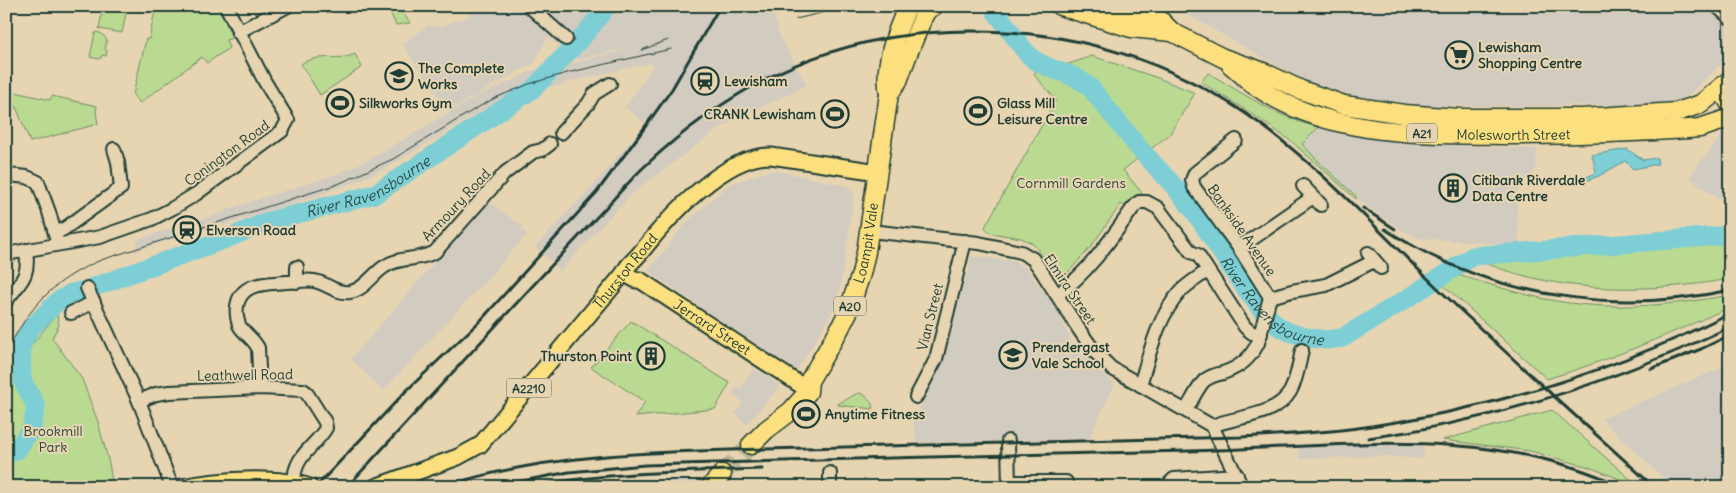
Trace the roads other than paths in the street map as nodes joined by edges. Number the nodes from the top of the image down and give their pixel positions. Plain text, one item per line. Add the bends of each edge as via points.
1 (226, 6) edge
2 (288, 6) edge
3 (529, 6) edge
4 (908, 6) edge
5 (934, 6) edge
6 (1060, 6) edge
7 (1115, 6) edge
8 (1142, 6) edge
9 (1717, 6) edge
10 (1085, 9) edge
11 (1730, 18) edge
12 (1151, 30) junction
13 (238, 32) junction
14 (1172, 32) junction
15 (566, 39) dead end
16 (1223, 58) junction
17 (1726, 83) edge
18 (610, 84) dead end
19 (889, 94) junction
20 (1730, 104) edge
21 (1730, 118) edge
22 (561, 133) dead end
23 (1236, 140) dead end
24 (550, 144) dead end
25 (114, 149) dead end
26 (878, 172) junction
27 (8, 175) dead end
28 (1303, 186) dead end
29 (870, 231) junction
30 (56, 238) junction
31 (965, 242) junction
32 (1239, 248) junction
33 (26, 250) junction
34 (6, 254) edge
35 (633, 260) junction
36 (1374, 261) dead end
37 (297, 267) dead end
38 (1208, 271) junction
39 (624, 273) junction
40 (640, 280) junction
41 (297, 282) junction
42 (1057, 295) junction
43 (6, 301) edge
44 (1269, 305) junction
45 (71, 313) dead end
46 (1261, 334) junction
47 (1302, 350) dead end
48 (804, 383) junction
49 (1140, 384) junction
50 (260, 388) junction
51 (916, 397) dead end
52 (139, 401) junction
53 (1186, 410) junction
54 (1212, 426) junction
55 (1008, 441) dead end
56 (751, 445) tunnel mouth
57 (830, 473) dead end
58 (1240, 481) edge
59 (294, 482) junction
60 (1009, 484) edge
61 (172, 487) edge
62 (181, 487) edge
63 (310, 487) edge
64 (375, 487) edge
65 (830, 487) edge
66 (1066, 487) edge
67 (1168, 487) edge

1 - 13 street
2 - 13 street
3 - 15 street
4 - 19 highway, Loampit Vale / A20 via 888,66
5 - 19 highway, Loampit Vale / A20 via 924,15 898,82
6 - 10 highway, Molesworth Street
7 - 12 highway
8 - 14 highway, Molesworth Street / A21
9 - 11 street
10 - 12 highway, Molesworth Street / A21 via 1131,28
12 - 14 highway, Molesworth Street / A21
13 - 30 street, Conington Road via 288,120 282,131 204,189 152,219 100,237
14 - 16 highway, Molesworth Street / A21
16 - 17 highway, Molesworth Street / A21 via 1344,105 1433,116 1581,118 1677,112 1700,104
16 - 21 highway, Molesworth Street / A21 via 1254,85 1301,110 1338,122 1386,131 1598,135 1688,129
17 - 20 highway, A21 via 1724,94
18 - 22 street via 594,94
19 - 26 highway, Loampit Vale / A20
23 - 32 street, Bankside Avenue via 1195,173 1192,180
24 - 41 street, Armoury Road via 505,173 435,252 384,266 353,292 335,290 314,281
25 - 30 street via 121,188
26 - 29 highway, Loampit Vale / A20
26 - 35 main road, Thurston Road / A2210 via 772,156 754,157 719,175 686,202
27 - 30 street via 38,182
28 - 32 street via 1317,201
29 - 31 street, Elmira Street
29 - 48 highway, Loampit Vale / A20 via 861,274 848,312 840,330
30 - 33 street
31 - 42 street, Elmira Street via 1022,252 1032,259
31 - 51 street, Vian Street via 936,359
32 - 44 street, Bankside Avenue
33 - 34 street
33 - 43 street via 26,276
35 - 39 main road, Thurston Road / A2210
35 - 40 main road via 639,268
36 - 44 street via 1326,285 1292,291
37 - 41 street
38 - 42 street via 1158,208 1139,202 1083,274
38 - 46 street via 1245,327 1252,333
38 - 49 street via 1179,293 1163,317
39 - 40 main road, Jerrard Street
39 - 64 main road, Thurston Road / A2210 via 480,445 458,457
40 - 48 main road, Jerrard Street
41 - 50 street, Armoury Road via 254,285 243,293 238,302 236,310 240,325 258,348
42 - 49 street, Elmira Street via 1095,352 1112,368
44 - 46 street
45 - 52 street via 90,294
46 - 53 street via 1245,362 1204,381
47 - 54 street via 1290,393 1276,405 1257,414
48 - 56 highway, Loampit Vale / A20 via 808,392 804,397
49 - 53 street, Elmira Street
50 - 52 street, Leathwell Road via 162,392
50 - 59 street, Leathwell Road via 303,390 325,422 323,433 297,462
52 - 61 street
53 - 54 street, Elmira Street
54 - 58 street
55 - 60 street
57 - 65 street
58 - 67 street via 1174,479
59 - 62 main road via 251,480
59 - 63 main road
60 - 66 street via 1066,482

